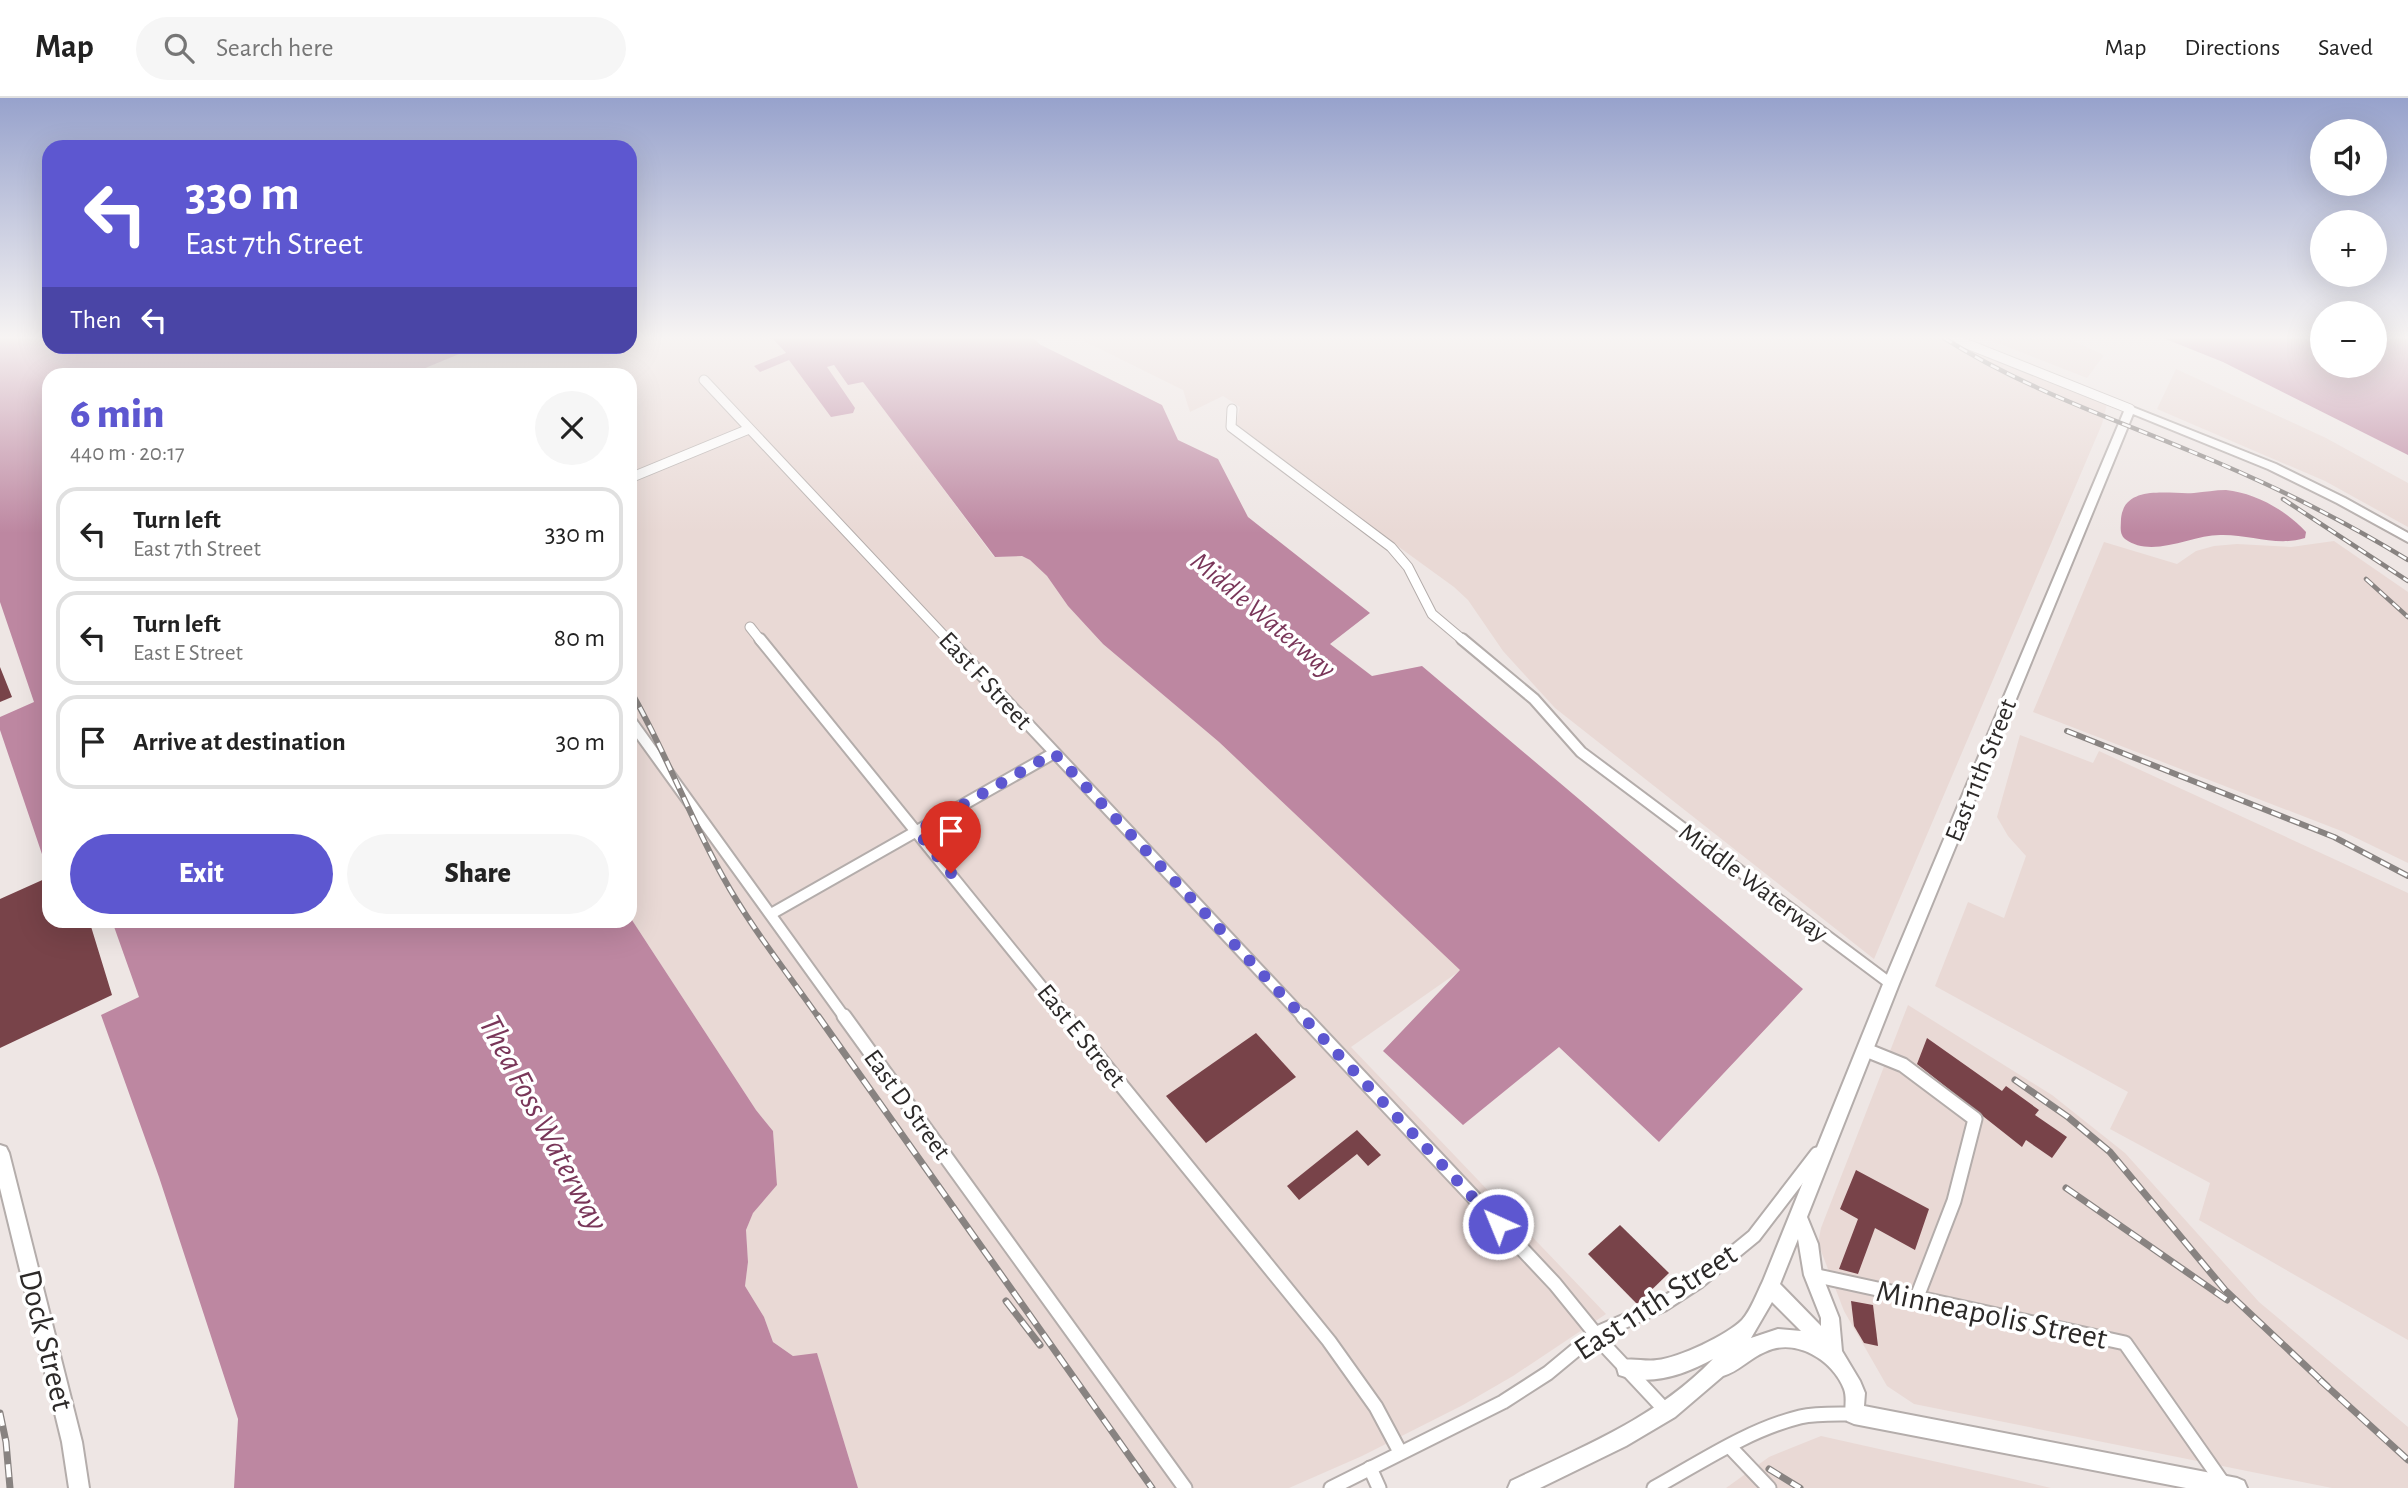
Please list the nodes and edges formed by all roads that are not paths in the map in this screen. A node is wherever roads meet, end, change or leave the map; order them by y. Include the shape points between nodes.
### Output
1 (725, 403) edge
2 (2115, 403) edge
3 (2130, 409) junction
4 (1231, 410) dead end
5 (749, 429) junction
6 (637, 475) edge
7 (2408, 538) edge
8 (750, 627) dead end
9 (637, 730) edge
10 (1054, 753) junction
11 (917, 831) junction
12 (771, 914) junction
13 (1891, 984) junction
14 (1866, 1050) junction
15 (1832, 1132) junction
16 (0, 1153) edge
17 (1798, 1217) junction
18 (1813, 1275) junction
19 (1770, 1287) junction
20 (1917, 1297) junction
21 (1758, 1310) junction
22 (1595, 1334) junction
23 (1833, 1356) junction
24 (1626, 1368) junction
25 (1711, 1375) junction
26 (1667, 1412) junction
27 (1854, 1414) junction
28 (1731, 1448) junction
29 (1400, 1452) junction
30 (1370, 1468) junction
31 (2231, 1487) edge
32 (79, 1488) edge
33 (1185, 1488) edge
34 (1331, 1488) edge
35 (1379, 1488) edge
36 (1518, 1488) edge
37 (1654, 1488) edge
38 (1769, 1488) edge

1 - 5 street, East F Street
2 - 3 street
3 - 7 street via 2297,479
3 - 13 street, East 11th Street
4 - 13 street, Middle Waterway via 1231,427 1391,547 1408,567 1432,614 1534,699 1581,752
5 - 6 street
5 - 10 street, East F Street
8 - 11 street, East E Street
9 - 12 street, East D Street
10 - 11 street
10 - 22 street, East F Street via 1555,1284
11 - 12 street
11 - 29 street, East E Street via 1329,1341 1376,1407
12 - 33 street, East D Street
13 - 14 street, East 11th Street
14 - 15 street, East 11th Street
14 - 20 street via 1903,1065 1975,1119 1954,1201
15 - 17 street, East 11th Street
15 - 22 street, East 11th Street via 1754,1236 1731,1256 1662,1305
16 - 32 street, Dock Street via 72,1442
17 - 18 street via 1809,1244
17 - 19 street, East 11th Street
18 - 20 street, Minneapolis Street
18 - 23 street via 1830,1318
19 - 21 street, East 11th Street
19 - 23 street
20 - 31 street, Minneapolis Street via 2125,1343
21 - 24 street via 1743,1329 1698,1357 1655,1371
21 - 25 street, East 11th Street
22 - 24 street, East F Street
22 - 29 street, East 11th Street via 1503,1402
23 - 25 street via 1784,1337 1754,1347
23 - 27 street via 1855,1393
24 - 26 street, East F Street
25 - 26 street, East 11th Street
26 - 36 street, East 11th Street
27 - 28 street via 1800,1417
27 - 31 street
28 - 37 street
28 - 38 street
29 - 30 street, East 11th Street
30 - 34 street, East 11th Street
30 - 35 street

